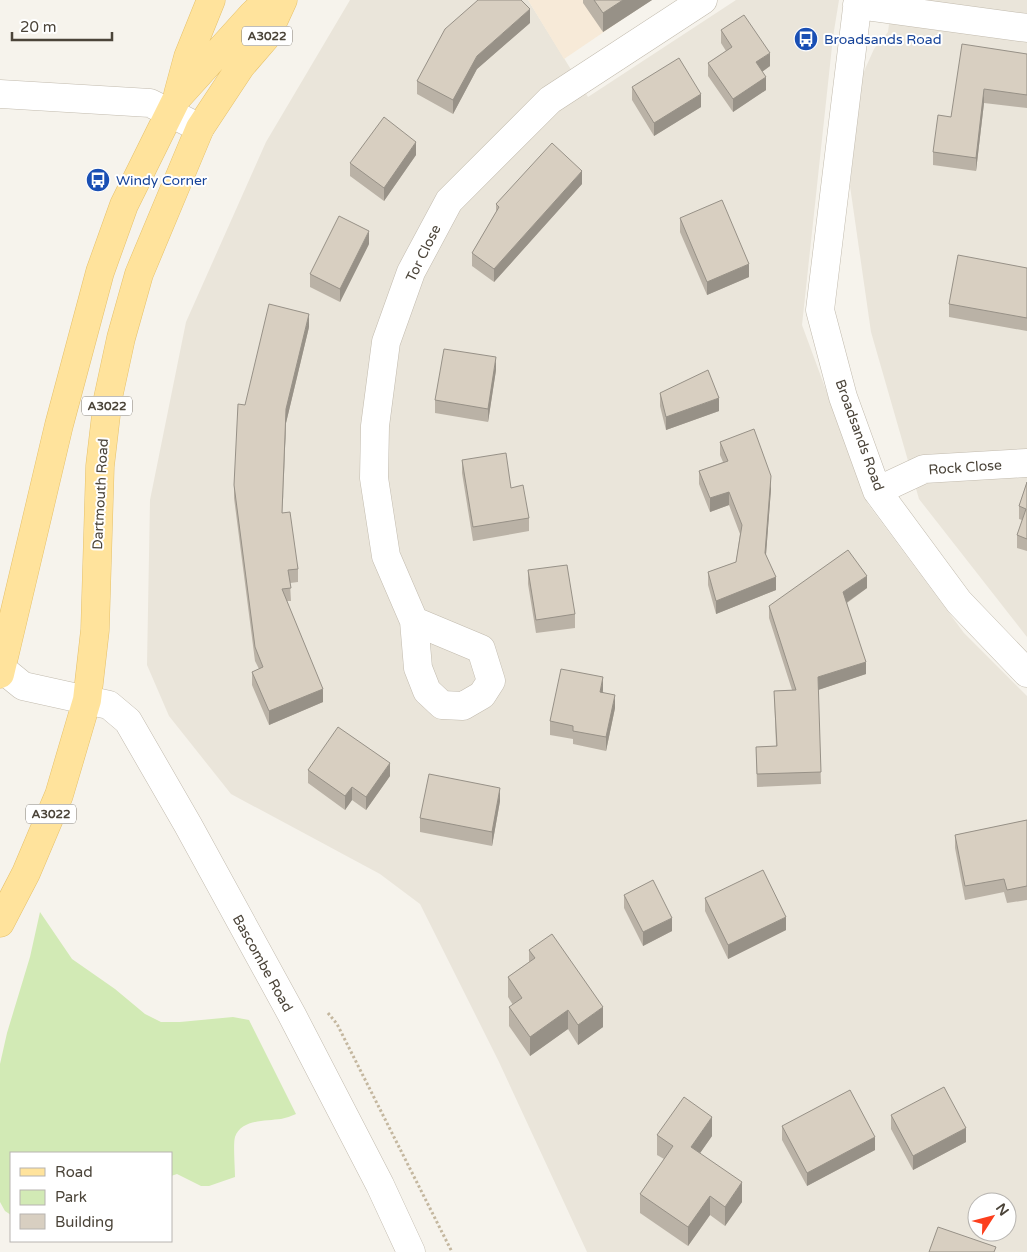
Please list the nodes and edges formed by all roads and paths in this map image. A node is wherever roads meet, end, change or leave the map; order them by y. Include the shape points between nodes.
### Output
1 (211, 0) edge
2 (268, 0) edge
3 (283, 0) edge
4 (702, 0) edge
5 (857, 3) edge
6 (1027, 28) edge
7 (0, 94) edge
8 (173, 105) junction
9 (200, 128) junction
10 (1027, 463) edge
11 (877, 491) junction
12 (414, 620) dead end
13 (1, 671) edge
14 (1027, 673) edge
15 (87, 700) junction
16 (0, 923) edge
17 (411, 1252) edge

1 - 8 main road, A3022
2 - 8 main road
3 - 9 main road, Dartmouth Road / A3022 via 266,37 241,66
4 - 12 street, Tor Close via 550,100 449,200 411,272 386,342 375,426 374,478 386,556
5 - 6 street
5 - 11 street, Broadsands Road via 820,310 844,397
7 - 8 street
8 - 9 street
8 - 13 main road, A3022 via 124,205 100,272 59,425
9 - 15 main road, Dartmouth Road / A3022 via 139,274 108,398 100,466 95,630
10 - 11 street, Rock Close via 924,469
11 - 14 street, Broadsands Road via 959,602
13 - 15 street, Bascombe Road via 22,686
15 - 16 main road, Dartmouth Road / A3022 via 59,795 26,873
15 - 17 street, Bascombe Road via 110,705 128,721 292,1015

